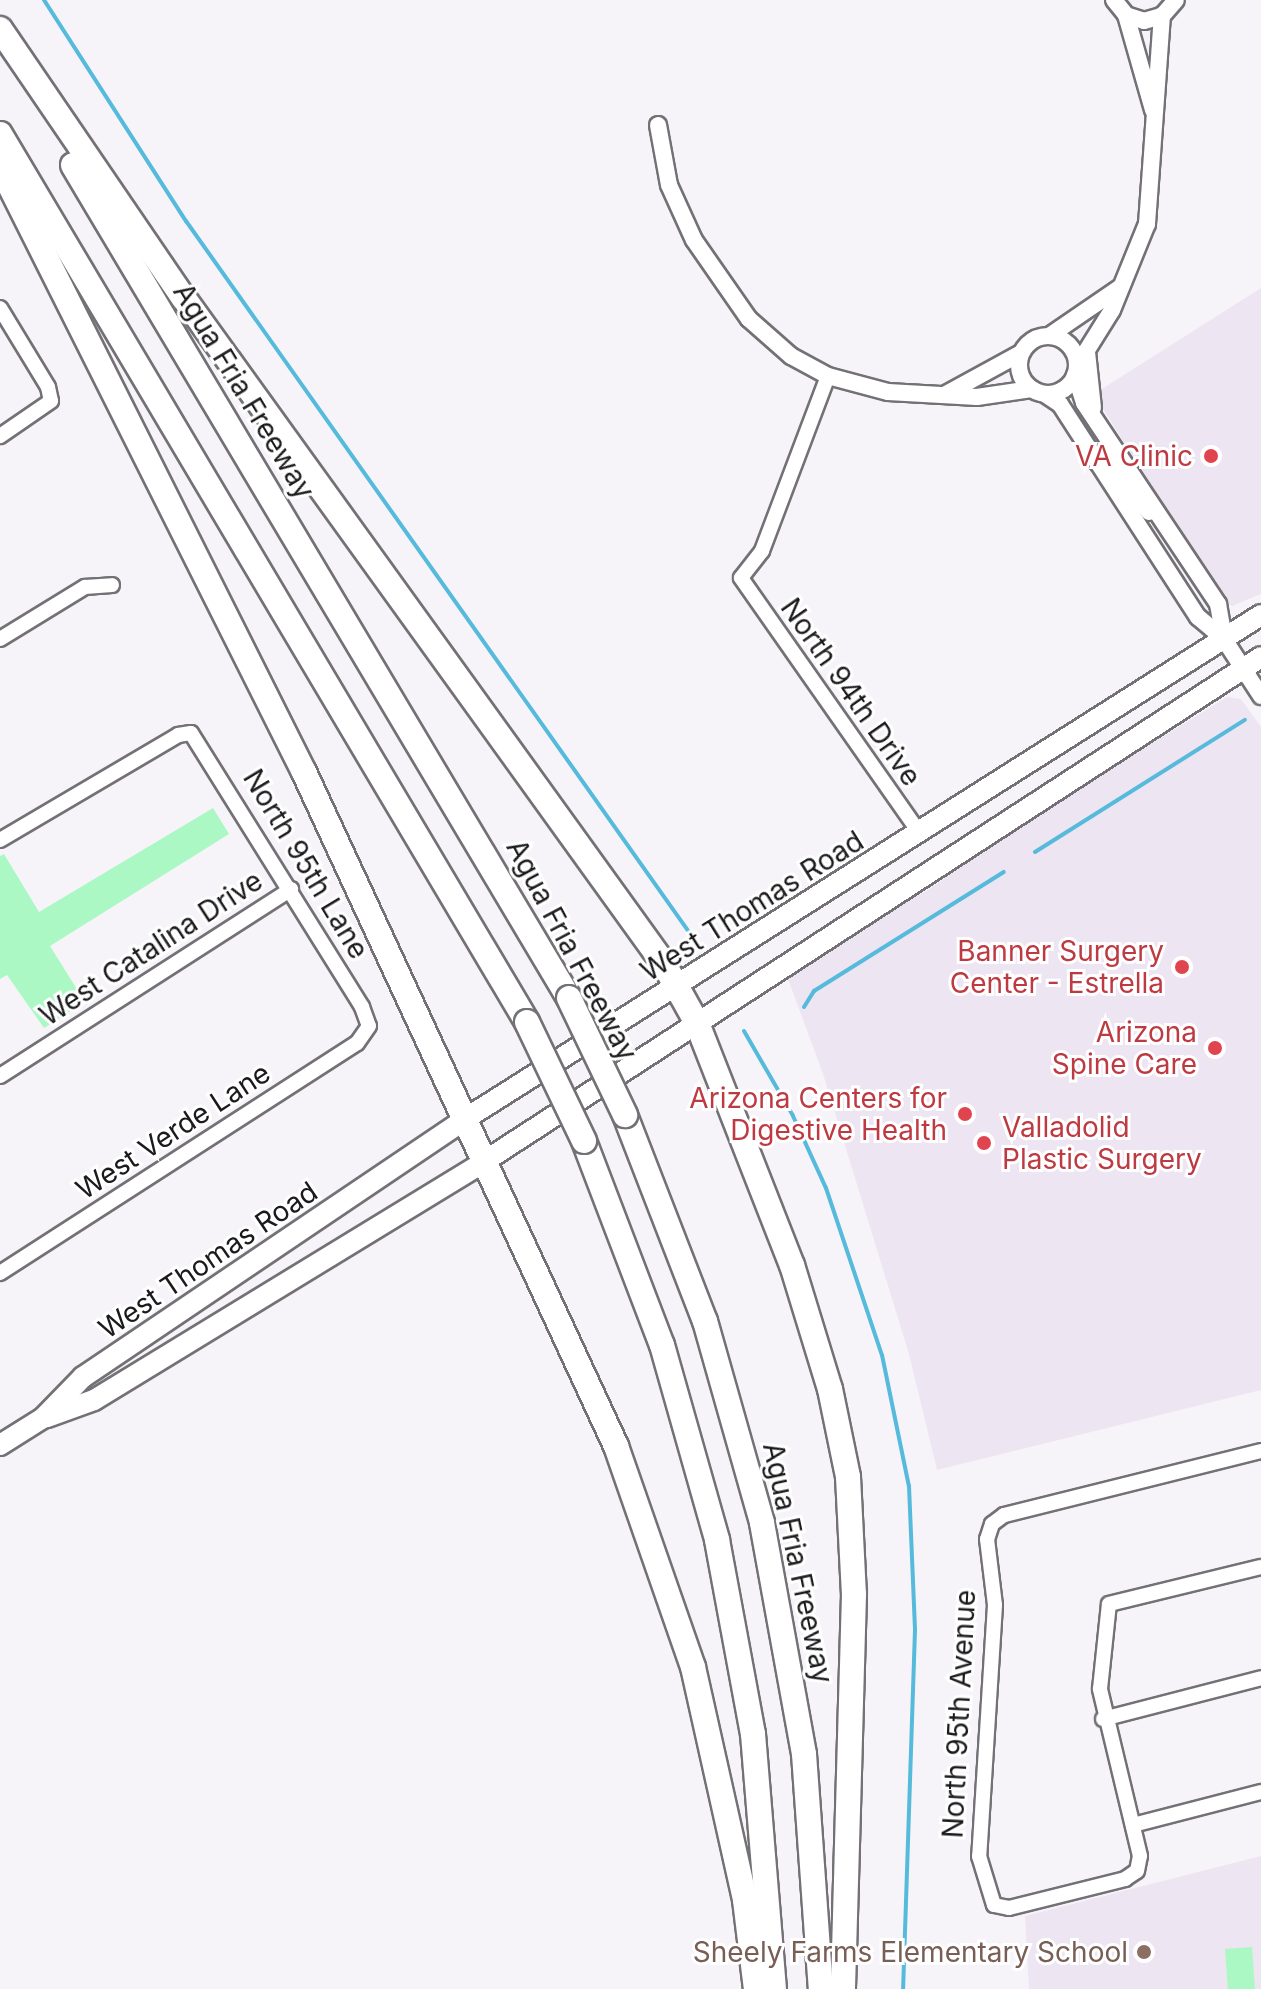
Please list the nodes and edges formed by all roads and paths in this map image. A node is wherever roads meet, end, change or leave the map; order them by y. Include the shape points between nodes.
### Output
1 (1114, 0) edge
2 (1174, 6) edge
3 (1126, 15) junction
4 (0, 29) edge
5 (0, 43) edge
6 (1153, 110) junction
7 (658, 125) dead end
8 (0, 134) edge
9 (0, 166) edge
10 (1119, 288) junction
11 (0, 308) edge
12 (1049, 336) junction
13 (1087, 351) junction
14 (1021, 353) junction
15 (1076, 371) junction
16 (828, 376) junction
17 (1038, 391) junction
18 (946, 394) junction
19 (1095, 413) junction
20 (0, 436) edge
21 (1098, 463) junction
22 (1171, 531) junction
23 (112, 585) dead end
24 (1261, 615) edge
25 (0, 639) edge
26 (1224, 639) junction
27 (1261, 657) edge
28 (1243, 669) junction
29 (1261, 696) edge
30 (985, 791) junction
31 (990, 830) junction
32 (920, 834) junction
33 (0, 840) edge
34 (291, 889) junction
35 (678, 985) junction
36 (697, 1023) junction
37 (369, 1026) joint
38 (0, 1076) edge
39 (465, 1119) junction
40 (485, 1161) junction
41 (0, 1273) edge
42 (43, 1418) junction
43 (0, 1445) edge
44 (1261, 1451) edge
45 (1261, 1567) edge
46 (1261, 1678) edge
47 (1103, 1719) junction
48 (1261, 1792) edge
49 (1133, 1825) junction
50 (756, 1989) edge
51 (774, 1989) edge
52 (821, 1989) edge
53 (843, 1989) edge

1 - 3 street
2 - 3 street via 1144,21
2 - 6 street
3 - 6 street
4 - 35 highway via 158,263
5 - 52 highway, Agua Fria Freeway, bridge via 569,998 625,1115 705,1321 762,1523 804,1754
6 - 10 street via 1152,199 1139,246
7 - 16 street via 675,204 723,284 762,333
8 - 51 highway, bridge via 527,1022 584,1141 662,1345 723,1565 760,1788
9 - 39 highway via 279,721
10 - 12 street
10 - 13 street
11 - 20 street via 51,401
12 - 14 street via 1032,340
12 - 15 street via 1072,349
13 - 15 street
13 - 19 street
14 - 17 street via 1020,372
14 - 18 street
15 - 17 street via 1063,390
15 - 19 street via 1078,393
16 - 18 street via 880,391
16 - 32 street, North 94th Drive via 762,551 741,578
17 - 18 street via 977,397
17 - 21 street via 1060,404
19 - 22 street
21 - 22 street via 1109,462 1144,507
21 - 26 street via 1198,617
22 - 26 street via 1218,604
23 - 25 street via 85,587
24 - 26 main road, West Thomas Road
26 - 28 street
26 - 30 main road, West Thomas Road
27 - 28 main road, West Thomas Road
28 - 29 street
28 - 31 main road, West Thomas Road
30 - 31 main road
30 - 32 main road, West Thomas Road
31 - 36 main road, West Thomas Road
32 - 35 main road, West Thomas Road
33 - 34 street, North 95th Lane via 178,735 191,733
34 - 37 street, North 95th Lane
34 - 38 street, West Catalina Drive
35 - 36 highway
35 - 39 main road, West Thomas Road
36 - 40 main road, West Thomas Road
36 - 53 highway via 800,1290 830,1389 848,1477 854,1581
37 - 41 street, West Verde Lane via 357,1043
39 - 40 highway
39 - 42 main road, West Thomas Road via 83,1377
40 - 42 main road, West Thomas Road via 94,1400
40 - 50 highway via 597,1403 656,1551 724,1790
42 - 43 main road, West Thomas Road
44 - 49 street, North 95th Avenue via 1004,1515 992,1524 987,1539 995,1605 979,1856 994,1905 1009,1908 1125,1879 1137,1871
45 - 47 street via 1109,1604 1100,1689
46 - 47 street
47 - 49 street
48 - 49 street

